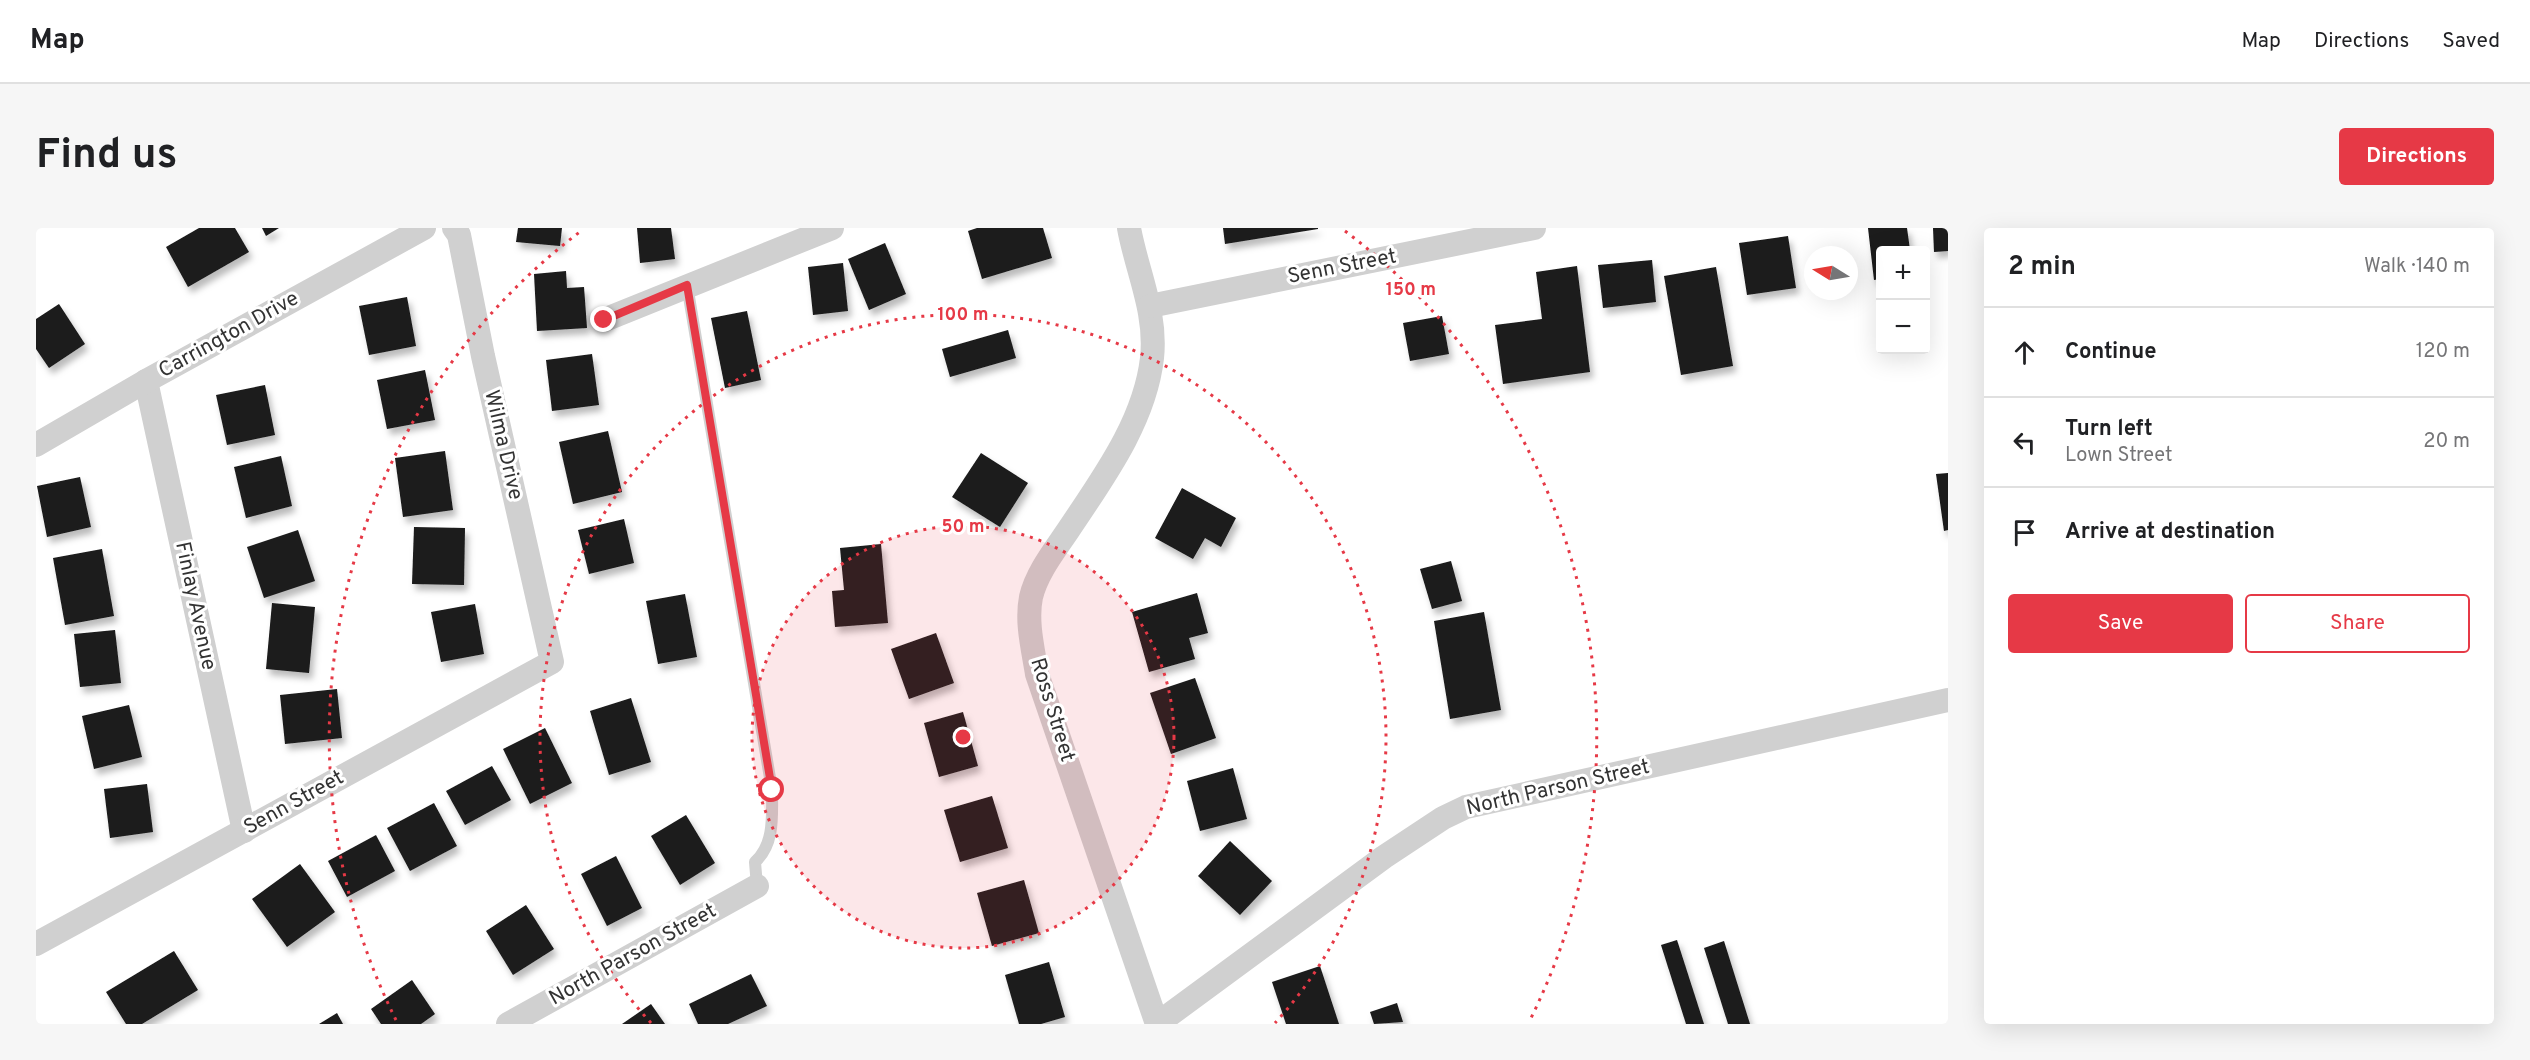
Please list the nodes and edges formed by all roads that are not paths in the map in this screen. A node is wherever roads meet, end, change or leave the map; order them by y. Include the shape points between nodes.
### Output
1 (424, 228) edge
2 (454, 228) edge
3 (832, 228) edge
4 (1129, 228) edge
5 (1534, 228) edge
6 (687, 285) junction
7 (1150, 306) junction
8 (604, 320) dead end
9 (146, 381) junction
10 (36, 445) edge
11 (552, 662) joint
12 (1948, 700) edge
13 (244, 831) junction
14 (757, 886) joint
15 (36, 944) edge
16 (508, 1024) edge
17 (1157, 1024) edge

1 - 9 street, Carrington Drive
2 - 11 street, Wilma Drive via 459,235
3 - 6 street
4 - 7 street, Ross Street
5 - 7 street, Senn Street
6 - 8 street
6 - 14 lane via 772,790 772,825 765,853 755,862
7 - 17 street, Ross Street via 1152,358 1139,408 1108,470 1040,572 1031,597 1029,622 1037,674
9 - 10 street, Carrington Drive
9 - 13 street, Finlay Avenue
11 - 13 street, Senn Street
12 - 17 street, North Parson Street via 1466,807 1384,857
13 - 15 street, Senn Street
14 - 16 street, North Parson Street

